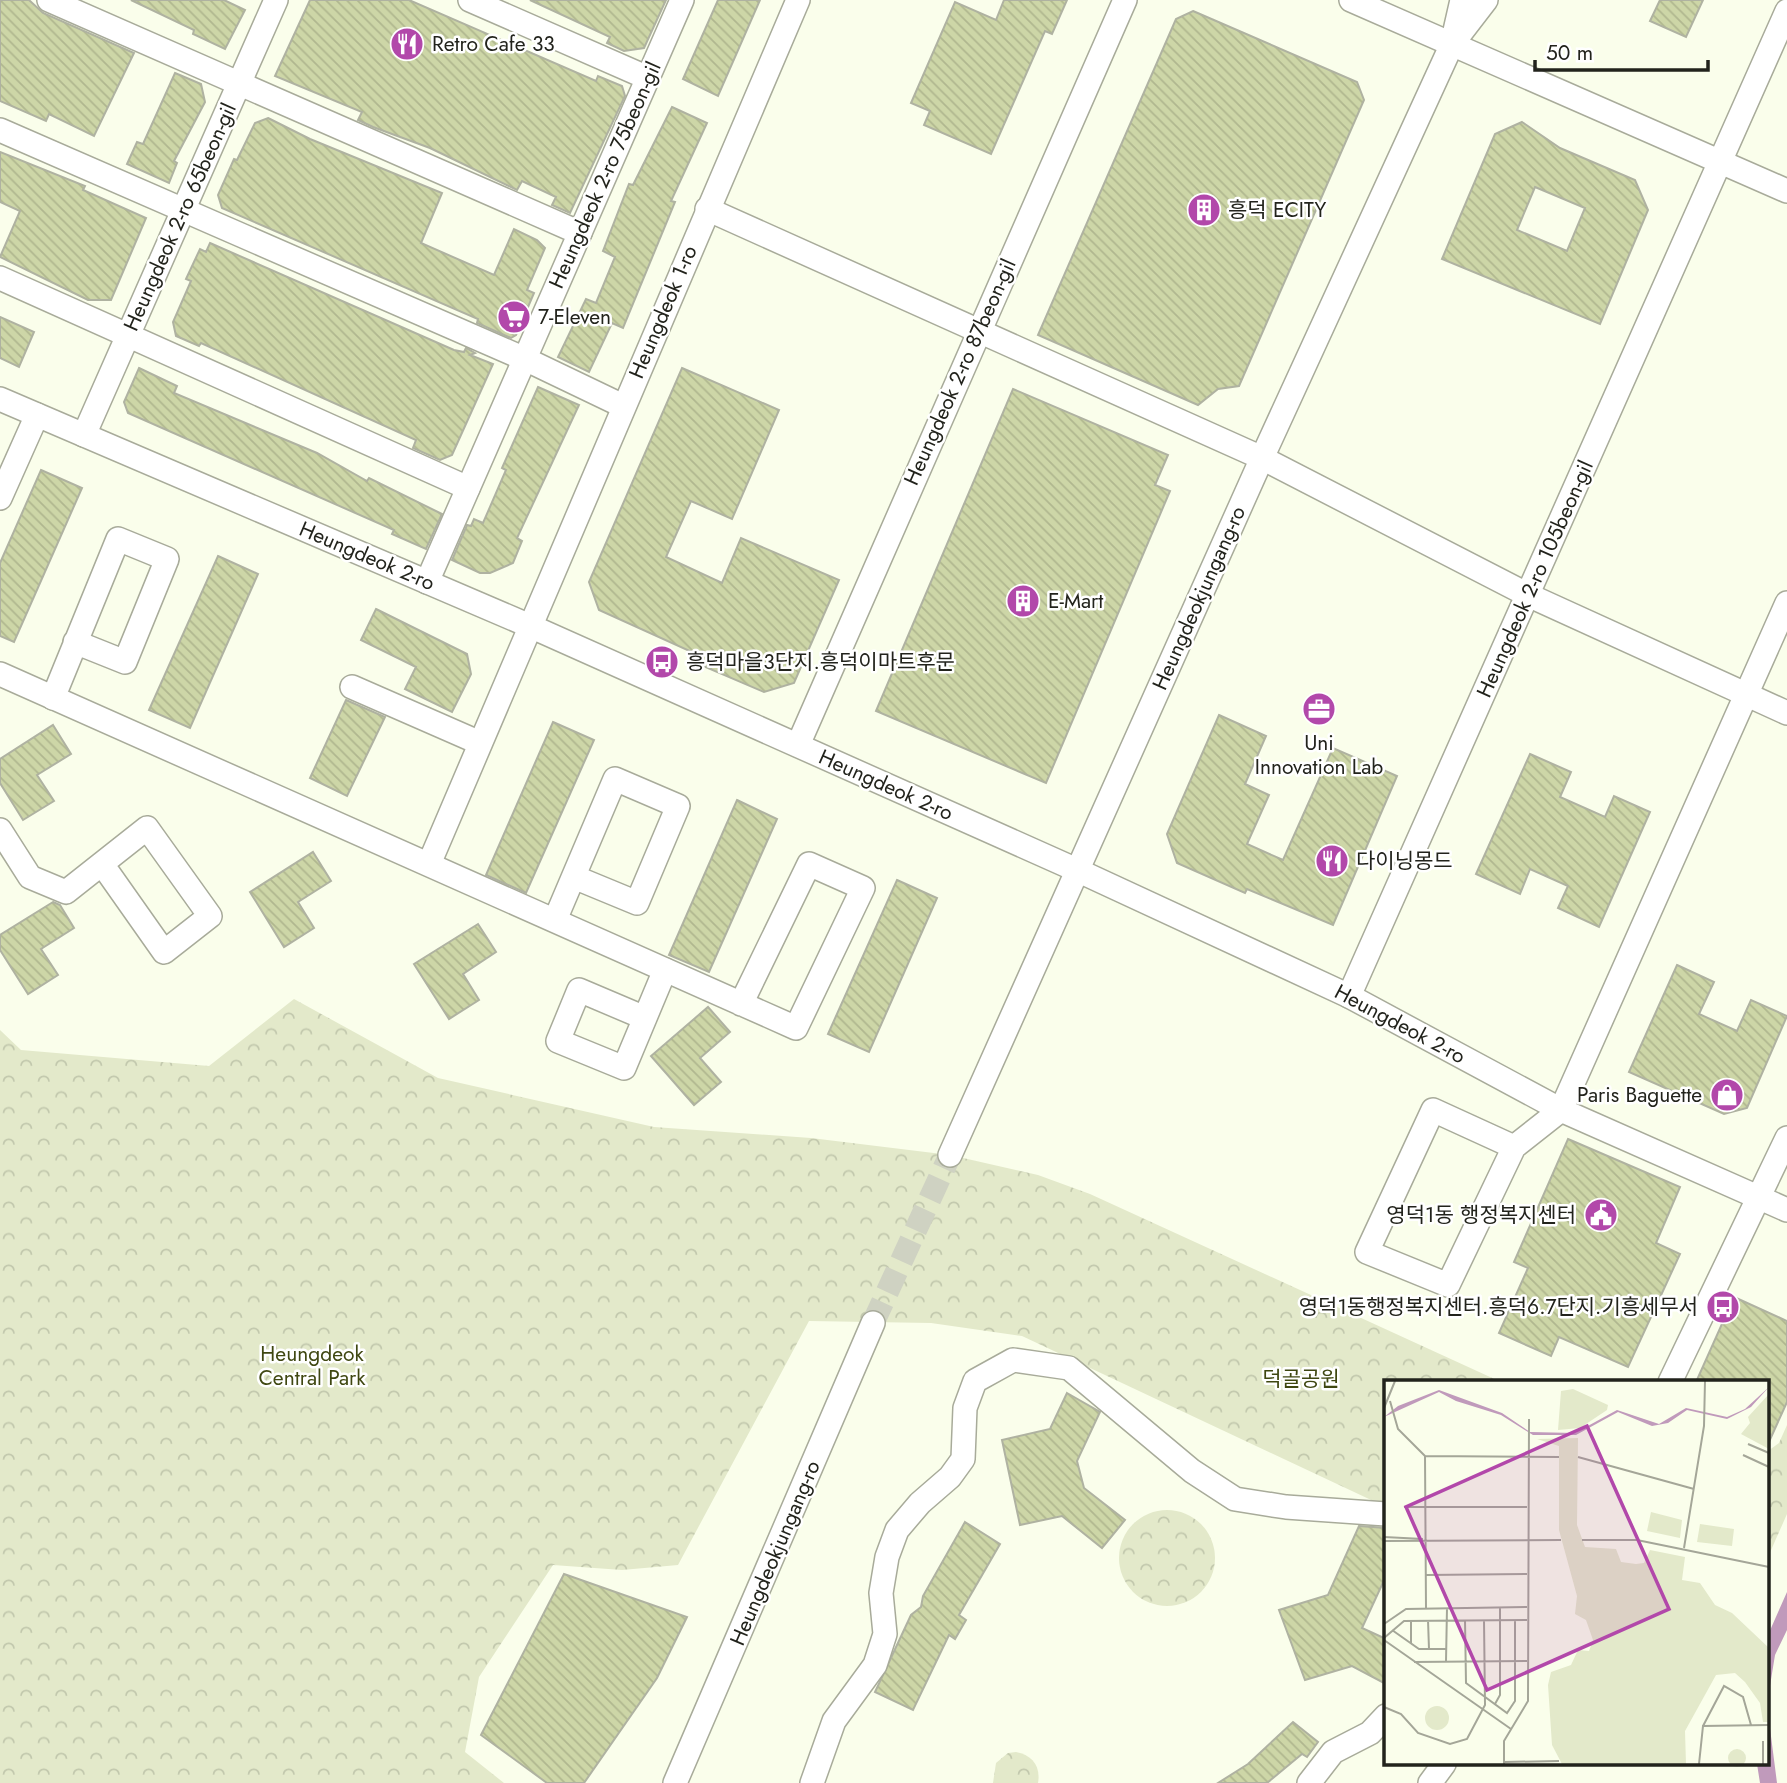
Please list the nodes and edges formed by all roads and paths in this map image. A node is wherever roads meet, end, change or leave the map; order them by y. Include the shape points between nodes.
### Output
1 (49, 0) edge
2 (275, 0) edge
3 (470, 0) edge
4 (682, 0) edge
5 (798, 0) edge
6 (1125, 0) edge
7 (1351, 0) edge
8 (1462, 0) edge
9 (1486, 0) edge
10 (1787, 11) edge
11 (1452, 44) junction
12 (648, 78) junction
13 (240, 82) junction
14 (0, 130) edge
15 (1721, 162) junction
16 (1787, 191) edge
17 (706, 209) junction
18 (183, 211) junction
19 (580, 233) junction
20 (0, 278) edge
21 (978, 330) junction
22 (128, 335) junction
23 (524, 359) junction
24 (0, 399) edge
25 (623, 406) junction
26 (37, 415) junction
27 (84, 435) junction
28 (1262, 458) junction
29 (468, 488) junction
30 (0, 498) edge
31 (427, 582) junction
32 (1528, 595) junction
33 (1787, 603) edge
34 (530, 626) junction
35 (75, 642) junction
36 (0, 674) edge
37 (352, 687) dead end
38 (1747, 696) junction
39 (53, 698) junction
40 (1787, 713) edge
41 (480, 743) junction
42 (798, 745) junction
43 (0, 830) edge
44 (102, 864) junction
45 (429, 864) junction
46 (1079, 871) junction
47 (573, 877) junction
48 (555, 920) junction
49 (665, 970) junction
50 (1349, 996) junction
51 (741, 1004) junction
52 (645, 1018) dead end
53 (1562, 1110) junction
54 (1787, 1138) edge
55 (1514, 1147) junction
56 (950, 1155) tunnel mouth
57 (1759, 1198) junction
58 (1787, 1210) edge
59 (873, 1323) tunnel mouth
60 (1671, 1380) edge
61 (1384, 1514) edge
62 (1384, 1718) edge
63 (1443, 1766) edge
64 (675, 1783) edge
65 (812, 1783) edge
66 (1309, 1783) edge
67 (1430, 1783) edge

1 - 13 street
2 - 13 street, Heungdeok 2-ro 65beon-gil
3 - 12 street
4 - 12 street, Heungdeok 2-ro 75beon-gil
5 - 17 street, Heungdeok 1-ro
6 - 21 street, Heungdeok 2-ro 87beon-gil
7 - 11 street
8 - 11 street, Heungdeokjungang-ro
9 - 11 street, Heungdeokjungang-ro
10 - 15 street, Heungdeok 2-ro 105beon-gil
11 - 15 street
11 - 28 street, Heungdeokjungang-ro
12 - 19 street, Heungdeok 2-ro 75beon-gil
13 - 18 street, Heungdeok 2-ro 65beon-gil
13 - 19 street
14 - 18 street
15 - 16 street
15 - 32 street, Heungdeok 2-ro 105beon-gil
17 - 21 street
17 - 25 street, Heungdeok 1-ro
18 - 22 street, Heungdeok 2-ro 65beon-gil
18 - 23 street
19 - 23 street, Heungdeok 2-ro 75beon-gil
20 - 22 street
21 - 28 street
21 - 42 street, Heungdeok 2-ro 87beon-gil
22 - 27 street, Heungdeok 2-ro 65beon-gil
22 - 29 street
23 - 25 street
23 - 29 street, Heungdeok 2-ro 75beon-gil
24 - 26 street, Heungdeok 2-ro
25 - 34 street, Heungdeok 1-ro
26 - 27 street, Heungdeok 2-ro
26 - 30 street
27 - 31 street, Heungdeok 2-ro
28 - 32 street
28 - 46 street, Heungdeokjungang-ro
29 - 31 street, Heungdeok 2-ro 75beon-gil
31 - 34 street, Heungdeok 2-ro
32 - 38 street
32 - 50 street, Heungdeok 2-ro 105beon-gil
33 - 38 street
34 - 41 street, Heungdeok 1-ro
34 - 42 street, Heungdeok 2-ro
35 - 35 street via 118,539 167,559 125,663
35 - 39 street
36 - 39 street
37 - 41 street
38 - 40 street
38 - 53 street
39 - 45 street
41 - 45 street, Heungdeok 1-ro
42 - 46 street, Heungdeok 2-ro
43 - 44 street via 30,877 66,892
44 - 44 street via 147,828 210,916 164,952
45 - 48 street
46 - 50 street, Heungdeok 2-ro
46 - 56 street, Heungdeokjungang-ro
47 - 47 street via 615,779 678,806 637,904
47 - 48 street
48 - 49 street
49 - 51 street
49 - 52 street
50 - 53 street, Heungdeok 2-ro
51 - 51 street via 809,864 863,888 796,1028
53 - 55 street
53 - 57 street, Heungdeok 2-ro
54 - 57 street
55 - 55 street via 1448,1285 1367,1252 1433,1110
57 - 58 street, Heungdeok 2-ro
57 - 60 street
59 - 64 street, Heungdeokjungang-ro
61 - 65 street via 1235,1499 1192,1471 1069,1368 1013,1360 975,1381 965,1408 964,1460 897,1530 881,1593 885,1634 874,1665 834,1721
62 - 66 street via 1370,1733 1333,1752
63 - 67 street

